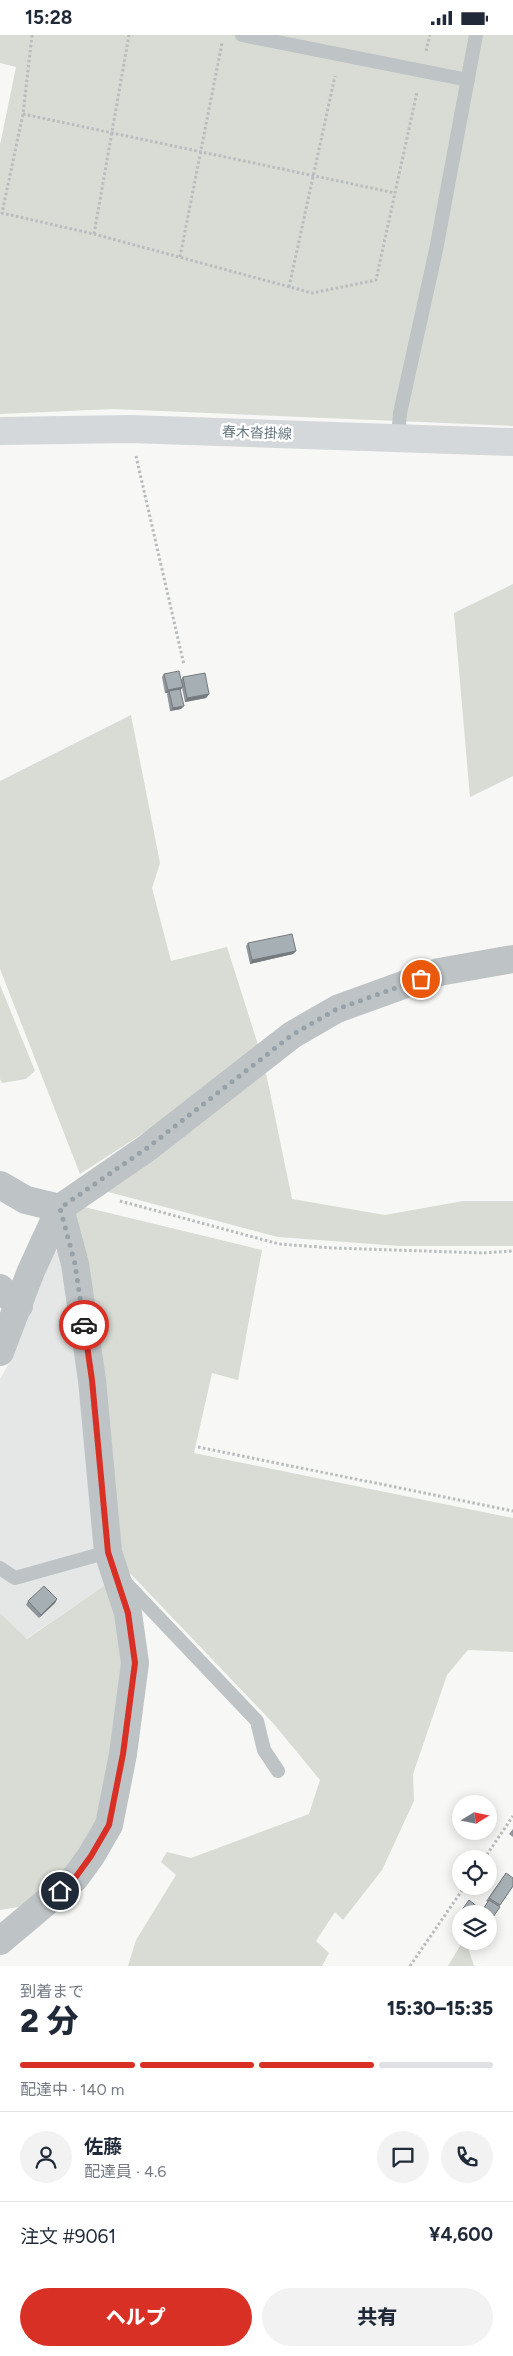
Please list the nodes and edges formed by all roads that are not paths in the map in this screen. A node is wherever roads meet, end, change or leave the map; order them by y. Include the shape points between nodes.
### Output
1 (242, 35) edge
2 (476, 35) edge
3 (468, 80) junction
4 (0, 431) edge
5 (398, 437) junction
6 (513, 442) edge
7 (513, 959) edge
8 (0, 1185) edge
9 (71, 1200) junction
10 (10, 1297) edge
11 (0, 1352) edge
12 (111, 1561) junction
13 (0, 1568) edge
14 (278, 1771) dead end
15 (0, 1941) edge

1 - 3 lane
2 - 3 lane
3 - 5 lane via 400,413
4 - 5 main road, 春木沓掛線 via 130,429
5 - 6 main road, 春木沓掛線
7 - 9 street via 440,972 337,1009 292,1035 147,1148
8 - 9 street via 26,1200
9 - 10 street via 31,1271
9 - 12 street via 75,1264 92,1380
10 - 11 street
12 - 13 lane via 15,1578
12 - 14 lane via 257,1721 264,1750
12 - 15 street via 128,1613 135,1663 123,1754 109,1825 75,1878

